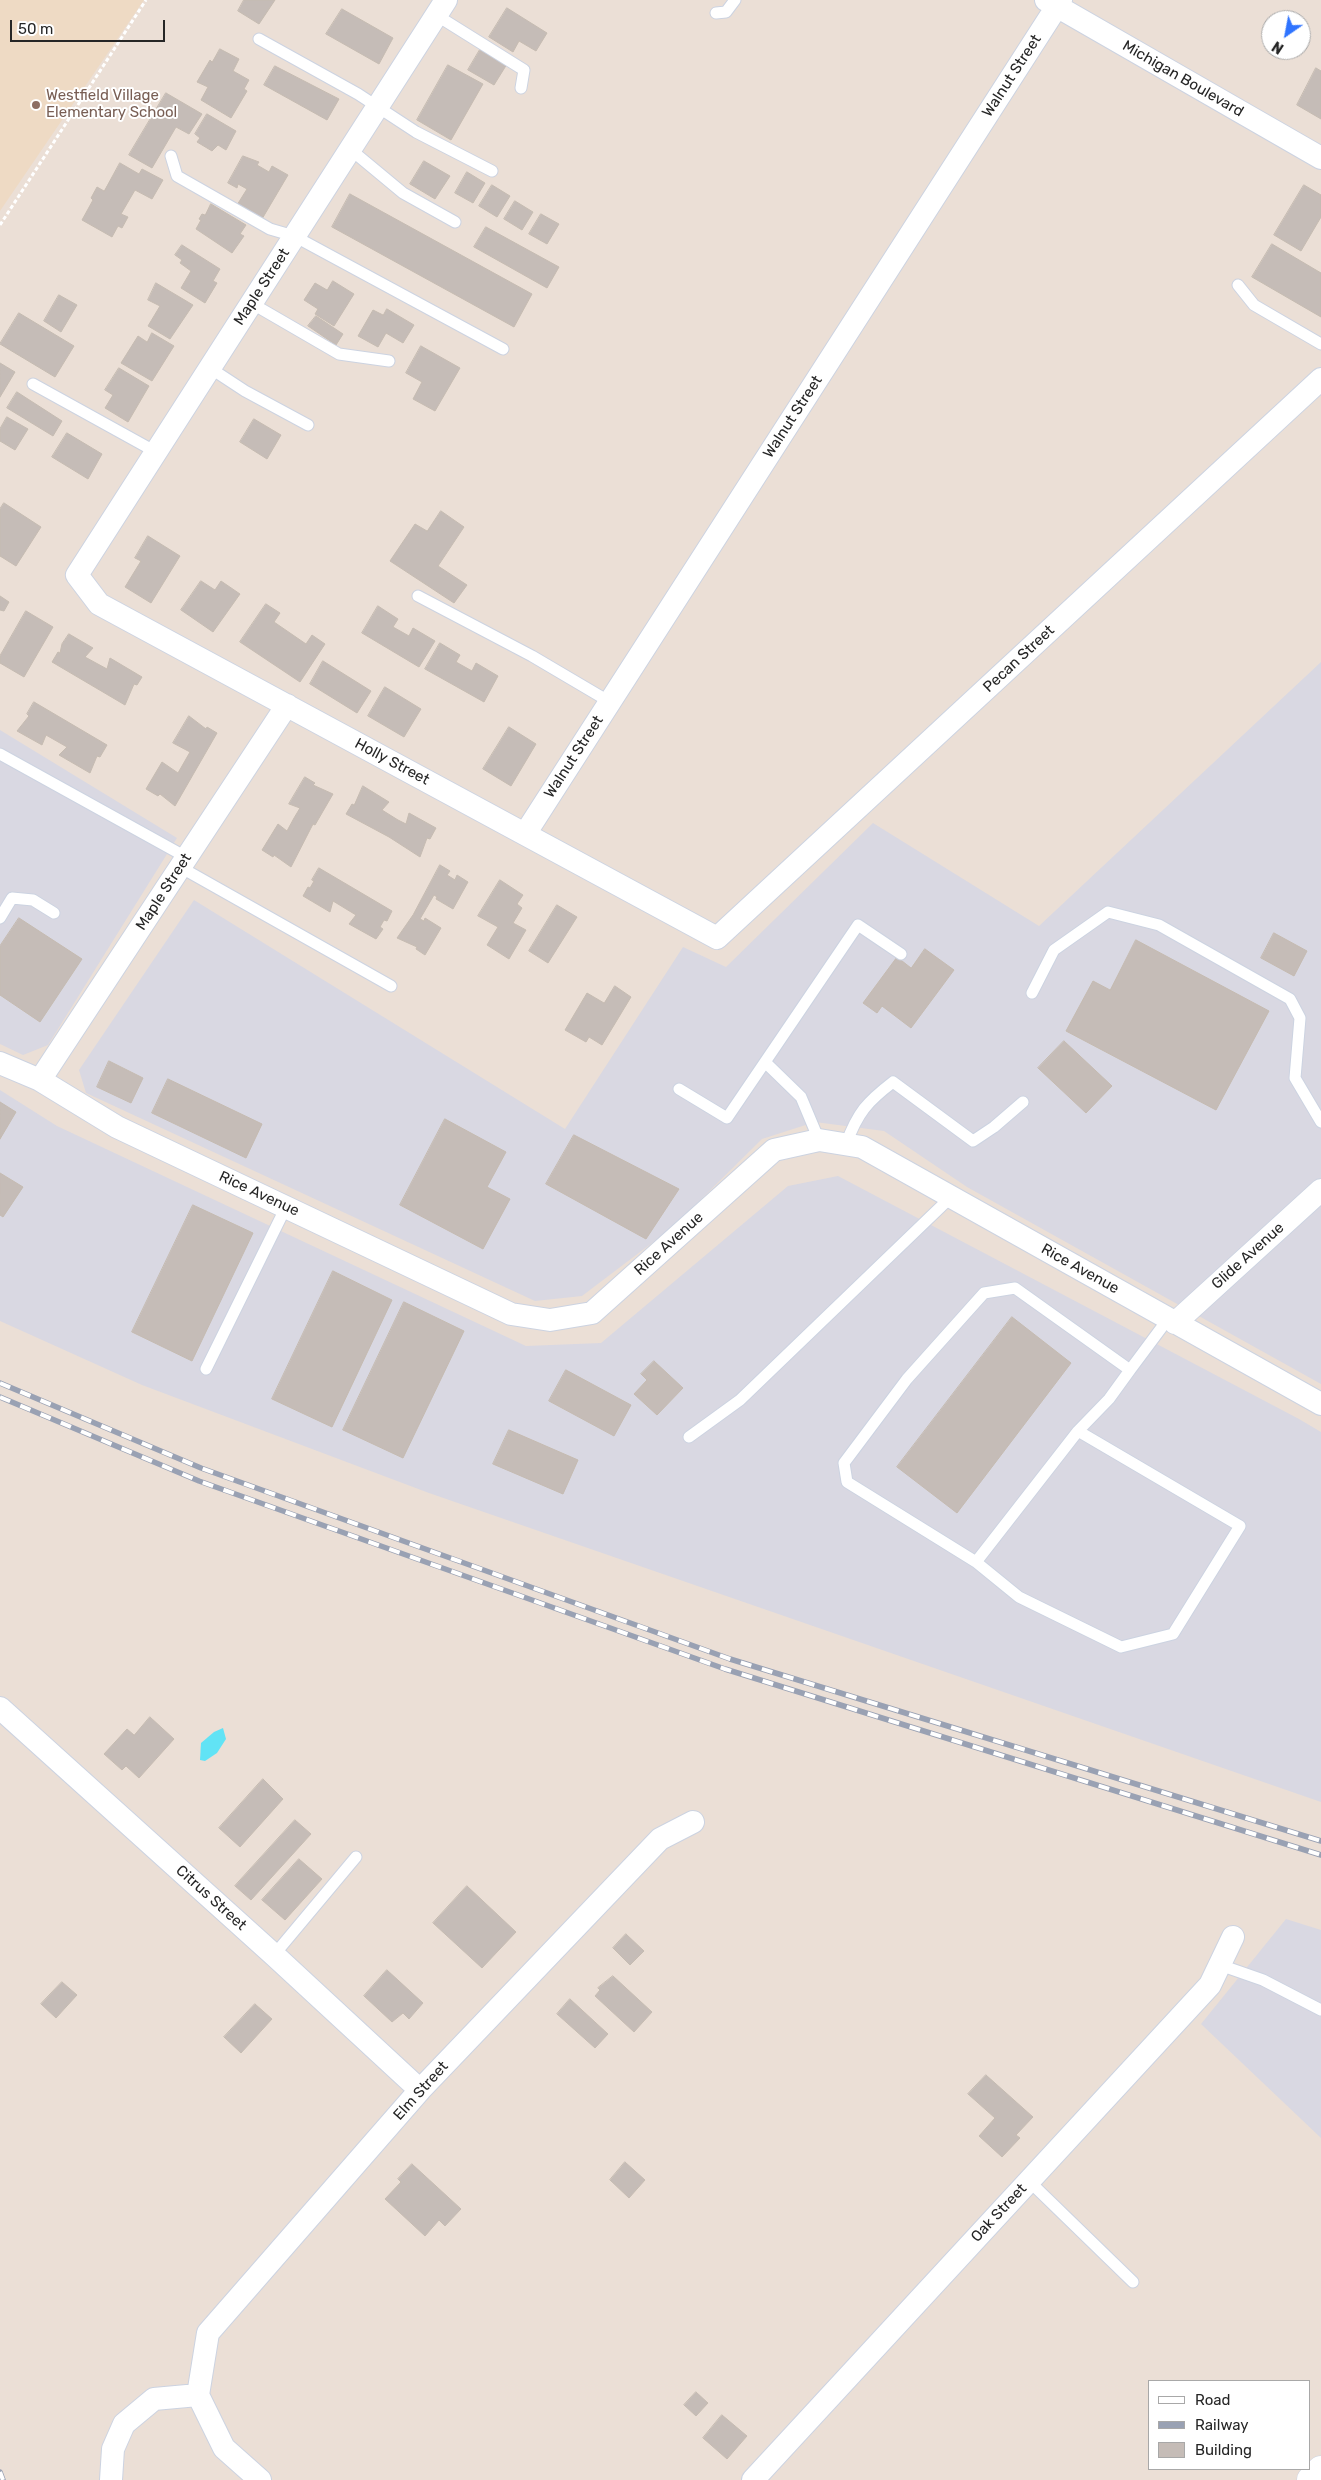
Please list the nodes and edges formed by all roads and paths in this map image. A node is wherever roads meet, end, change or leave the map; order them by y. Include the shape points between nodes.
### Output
1 (146, 0) edge
2 (735, 0) edge
3 (1055, 2) edge
4 (441, 8) edge
5 (716, 13) dead end
6 (259, 39) dead end
7 (521, 88) dead end
8 (377, 108) junction
9 (350, 149) junction
10 (171, 156) dead end
11 (1321, 158) edge
12 (492, 171) dead end
13 (455, 222) dead end
14 (0, 224) edge
15 (294, 236) junction
16 (1238, 285) dead end
17 (251, 303) junction
18 (1321, 344) edge
19 (503, 349) dead end
20 (389, 361) dead end
21 (210, 368) junction
22 (1321, 379) edge
23 (33, 384) dead end
24 (308, 425) dead end
25 (156, 452) junction
26 (77, 574) joint
27 (418, 596) dead end
28 (610, 702) junction
29 (287, 705) junction
30 (0, 754) edge
31 (525, 834) junction
32 (183, 862) junction
33 (54, 913) dead end
34 (0, 918) edge
35 (717, 938) joint
36 (901, 954) dead end
37 (391, 986) dead end
38 (1032, 993) dead end
39 (765, 1062) junction
40 (0, 1063) edge
41 (40, 1080) junction
42 (679, 1089) dead end
43 (1023, 1102) dead end
44 (1321, 1122) edge
45 (819, 1140) junction
46 (846, 1144) junction
47 (1321, 1190) edge
48 (951, 1196) junction
49 (286, 1207) junction
50 (1171, 1321) junction
51 (206, 1369) dead end
52 (1130, 1370) junction
53 (1321, 1404) edge
54 (1078, 1432) junction
55 (689, 1437) dead end
56 (976, 1562) junction
57 (0, 1708) edge
58 (693, 1822) dead end
59 (356, 1857) dead end
60 (1233, 1937) dead end
61 (274, 1955) junction
62 (1220, 1965) junction
63 (1321, 2010) edge
64 (420, 2090) junction
65 (1029, 2181) junction
66 (1133, 2282) dead end
67 (198, 2395) junction
68 (1321, 2470) edge
69 (111, 2480) edge
70 (260, 2480) edge
71 (753, 2480) edge
72 (1311, 2480) edge

1 - 14 path
2 - 5 lane via 726,12
3 - 11 street, Michigan Boulevard
3 - 28 street, Walnut Street
4 - 7 lane via 524,70
4 - 8 street, Maple Street
6 - 8 lane
8 - 9 street, Maple Street
8 - 12 lane
9 - 13 lane via 403,193
9 - 15 street, Maple Street
10 - 15 lane via 177,176 270,229
15 - 17 street, Maple Street
15 - 19 lane
16 - 18 lane via 1254,305
17 - 20 lane via 340,354
17 - 21 street, Maple Street
21 - 24 lane
21 - 25 street, Maple Street
22 - 35 street, Pecan Street
23 - 25 lane
25 - 26 street, Maple Street
26 - 29 street, Holly Street via 99,604
27 - 28 lane via 532,656
28 - 31 street, Walnut Street
29 - 31 street, Holly Street
29 - 32 street, Maple Street
30 - 32 lane
31 - 35 street, Holly Street
32 - 37 lane via 298,936
32 - 41 street, Maple Street
33 - 34 lane via 33,900 12,898
36 - 39 lane via 858,925
38 - 44 lane via 1054,950 1108,912 1159,925 1290,999 1300,1018 1295,1078
39 - 42 lane via 727,1118
39 - 45 lane via 801,1097
40 - 41 street, Rice Avenue
41 - 49 street, Rice Avenue via 117,1127
43 - 46 lane via 973,1142 893,1082 868,1101 853,1124
45 - 46 street, Rice Avenue
45 - 49 street, Rice Avenue via 774,1150 592,1313 550,1320 511,1314
46 - 48 street, Rice Avenue via 862,1147
47 - 50 street, Glide Avenue
48 - 50 street, Rice Avenue
48 - 55 lane via 740,1400
49 - 51 lane
50 - 52 lane
50 - 53 street, Rice Avenue
52 - 54 lane via 1109,1399
52 - 56 lane via 1015,1288 984,1293 907,1378 844,1463 846,1482
54 - 56 lane
54 - 56 lane via 1240,1526 1173,1634 1121,1647 1019,1597
57 - 61 street, Citrus Street
58 - 64 street, Elm Street via 660,1839
59 - 61 lane
60 - 62 street, Oak Street
61 - 64 street, Citrus Street
62 - 63 lane via 1264,1980
62 - 65 street, Oak Street via 1210,1985
64 - 67 street, Elm Street via 208,2333
65 - 66 lane
65 - 71 street, Oak Street
67 - 69 street via 154,2399 124,2424 113,2449
67 - 70 street via 224,2448
68 - 72 main road

